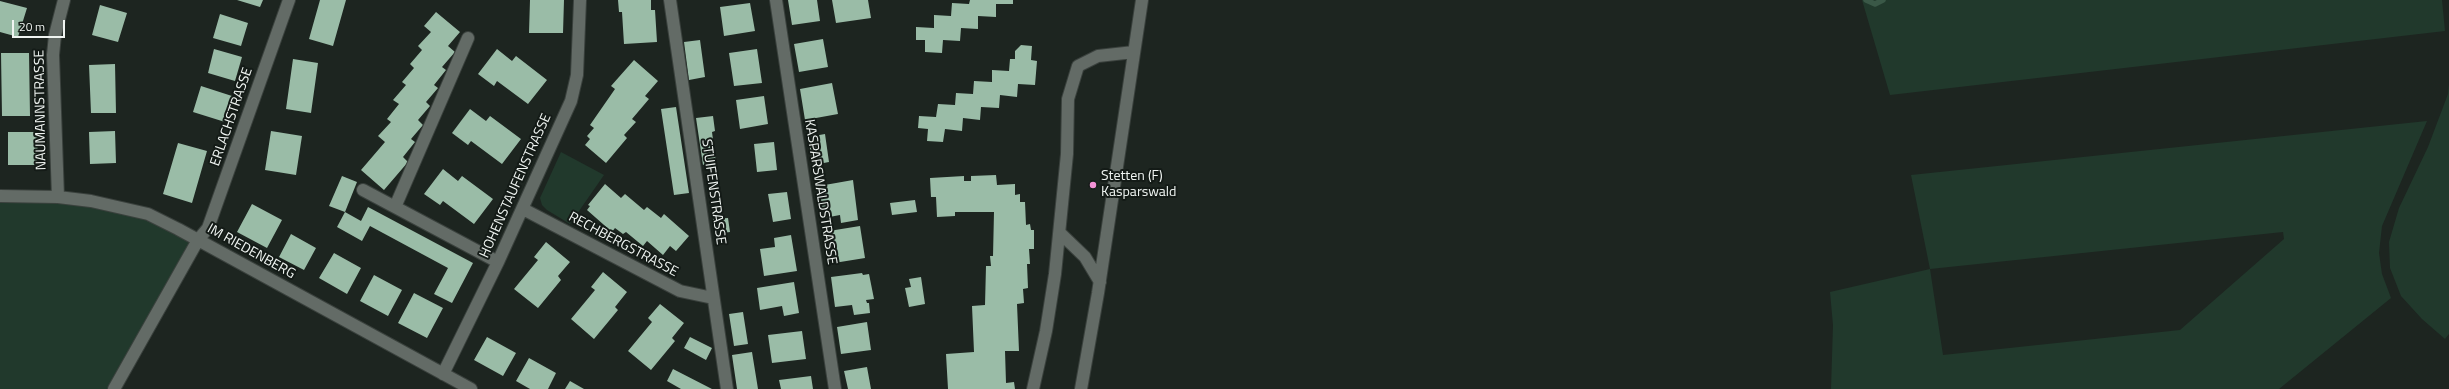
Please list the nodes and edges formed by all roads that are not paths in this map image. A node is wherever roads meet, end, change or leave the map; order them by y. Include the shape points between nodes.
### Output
1 (64, 0) edge
2 (289, 0) edge
3 (580, 0) edge
4 (670, 0) edge
5 (776, 0) edge
6 (1142, 0) edge
7 (468, 38) dead end
8 (1134, 52) junction
9 (363, 190) dead end
10 (0, 196) edge
11 (58, 197) junction
12 (395, 207) junction
13 (523, 209) junction
14 (1060, 233) junction
15 (198, 240) junction
16 (498, 262) junction
17 (1100, 282) junction
18 (714, 298) junction
19 (443, 374) junction
20 (114, 389) edge
21 (471, 389) edge
22 (727, 389) edge
23 (835, 389) edge
24 (1033, 389) edge
25 (1081, 389) edge

1 - 11 street, NAUMANNSTRASSE via 53,55
2 - 15 street, ERLACHSTRASSE via 212,218
3 - 13 street, HOHENSTAUFENSTRASSE via 576,85
4 - 18 street, STUIFENSTRASSE
5 - 23 street, KASPARSWALDSTRASSE
6 - 8 street
7 - 12 street
8 - 14 street via 1098,56 1078,66 1068,99 1067,154
8 - 17 street
9 - 12 street
10 - 11 street, IM RIEDENBERG
11 - 15 street, IM RIEDENBERG via 119,206 148,214
12 - 16 street
13 - 16 street, HOHENSTAUFENSTRASSE
13 - 18 street, RECHBERGSTRASSE via 680,291
14 - 17 street via 1085,257
14 - 24 street via 1046,331
15 - 19 street, IM RIEDENBERG
15 - 20 street, ERLACHSTRASSE
16 - 19 street, HOHENSTAUFENSTRASSE
17 - 25 street
18 - 22 street, STUIFENSTRASSE
19 - 21 street, IM RIEDENBERG

